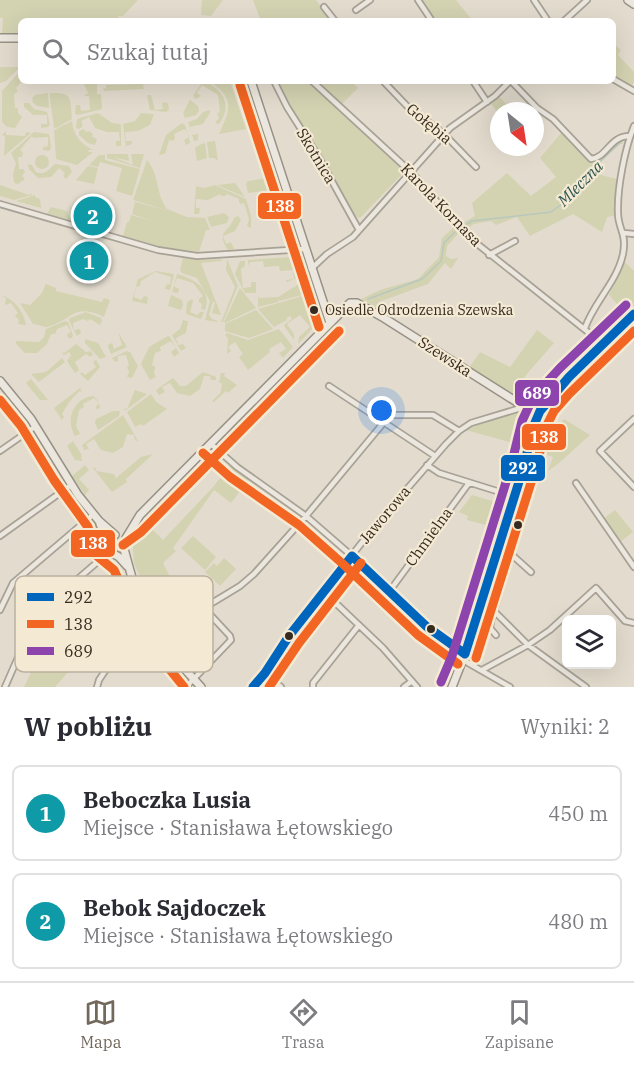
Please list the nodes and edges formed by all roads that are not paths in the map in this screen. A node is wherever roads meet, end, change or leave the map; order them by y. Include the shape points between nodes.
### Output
1 (370, 0) edge
2 (418, 0) edge
3 (534, 0) edge
4 (587, 0) edge
5 (628, 0) edge
6 (634, 4) edge
7 (324, 7) dead end
8 (356, 9) dead end
9 (333, 18) edge
10 (430, 18) edge
11 (546, 18) edge
12 (567, 18) edge
13 (0, 38) edge
14 (18, 38) edge
15 (616, 81) edge
16 (252, 84) edge
17 (276, 84) edge
18 (315, 84) edge
19 (385, 84) edge
20 (475, 84) edge
21 (507, 84) edge
22 (513, 84) edge
23 (634, 91) edge
24 (487, 102) junction
25 (634, 126) edge
26 (444, 134) junction
27 (630, 136) junction
28 (476, 167) dead end
29 (411, 172) junction
30 (0, 204) edge
31 (359, 230) junction
32 (624, 233) junction
33 (634, 234) edge
34 (515, 241) dead end
35 (305, 249) junction
36 (489, 255) junction
37 (311, 269) junction
38 (634, 314) edge
39 (330, 323) junction
40 (585, 328) junction
41 (603, 344) junction
42 (0, 381) edge
43 (329, 386) dead end
44 (524, 407) junction
45 (540, 416) junction
46 (634, 419) edge
47 (384, 421) junction
48 (36, 426) junction
49 (459, 431) junction
50 (211, 444) junction
51 (0, 451) edge
52 (435, 456) junction
53 (427, 465) junction
54 (469, 483) junction
55 (576, 483) dead end
56 (71, 485) junction
57 (634, 487) edge
58 (503, 493) dead end
59 (94, 514) junction
60 (306, 516) junction
61 (99, 521) junction
62 (132, 524) junction
63 (116, 535) junction
64 (0, 536) edge
65 (106, 541) junction
66 (124, 546) junction
67 (498, 548) junction
68 (112, 553) junction
69 (510, 554) junction
70 (352, 556) junction
71 (634, 567) edge
72 (128, 568) junction
73 (531, 572) dead end
74 (21, 576) edge
75 (83, 576) edge
76 (131, 576) edge
77 (15, 581) edge
78 (324, 592) junction
79 (389, 592) junction
80 (213, 602) edge
81 (0, 610) edge
82 (494, 610) junction
83 (213, 618) edge
84 (634, 623) edge
85 (359, 625) junction
86 (496, 635) dead end
87 (528, 645) junction
88 (464, 657) junction
89 (213, 659) edge
90 (15, 665) edge
91 (482, 670) junction
92 (104, 672) edge
93 (188, 672) edge
94 (201, 672) edge
95 (265, 673) junction
96 (194, 679) junction
97 (412, 681) junction
98 (5, 687) edge
99 (97, 687) edge
100 (186, 687) edge
101 (201, 687) edge
102 (253, 687) edge
103 (282, 687) edge
104 (313, 687) edge
105 (404, 687) edge
106 (417, 687) edge
107 (452, 687) edge
108 (510, 687) edge
109 (586, 687) edge

1 - 8 street
2 - 10 street
3 - 11 street
4 - 12 street
5 - 6 street
7 - 9 street
13 - 14 street
15 - 23 street
16 - 35 street
17 - 31 street, Skotnica
18 - 29 street, Karola Kornasa
19 - 26 street, Gołębia
20 - 24 street
21 - 24 street
22 - 27 street via 591,159 600,156 619,137
24 - 26 street
25 - 27 street
26 - 28 street, Gołębia
26 - 29 street
27 - 32 street via 618,213
29 - 31 street
29 - 36 street, Karola Kornasa via 466,235
30 - 35 street via 158,250 197,256
31 - 37 street
32 - 33 street
32 - 40 street via 620,265
34 - 36 street
35 - 37 street
36 - 40 street, Karola Kornasa
37 - 39 street
38 - 41 street
39 - 44 street, Szewska via 352,302 357,303
39 - 50 street
40 - 41 street, Karola Kornasa
41 - 45 street via 558,389
42 - 48 street
43 - 47 street
44 - 45 street, Szewska
44 - 49 street, Jaworowa via 481,419
45 - 67 street
46 - 57 street via 600,450
47 - 49 street via 391,414 433,414
47 - 52 street
47 - 60 street
48 - 51 street
48 - 56 street
49 - 52 street, Jaworowa
50 - 60 street
50 - 62 street
52 - 53 street, Jaworowa
53 - 54 street
53 - 70 street, Jaworowa
54 - 58 street
54 - 79 street, Chmielna
55 - 71 street
56 - 59 street
56 - 64 street
59 - 61 street
59 - 74 street
60 - 70 street
60 - 80 street via 249,578
61 - 63 street
61 - 65 street
62 - 63 street
62 - 66 street
63 - 65 street
63 - 66 street
65 - 68 street via 105,548
66 - 68 street via 120,553
66 - 72 street
67 - 69 street
67 - 88 street
68 - 72 street
68 - 75 street
69 - 73 street
69 - 82 street
70 - 78 street, Jaworowa
70 - 79 street
72 - 76 street
77 - 81 street
78 - 85 street
78 - 95 street, Jaworowa
79 - 88 street
82 - 86 street via 490,628
82 - 87 street
83 - 89 street via 231,640
84 - 87 street via 625,621 596,588
85 - 97 street
85 - 104 street
87 - 91 street
87 - 109 street
88 - 91 street
88 - 107 street
90 - 98 street
91 - 108 street
92 - 99 street
93 - 96 street
94 - 96 street
95 - 102 street, Jaworowa
95 - 103 street
96 - 100 street
96 - 101 street
97 - 105 street
97 - 106 street

